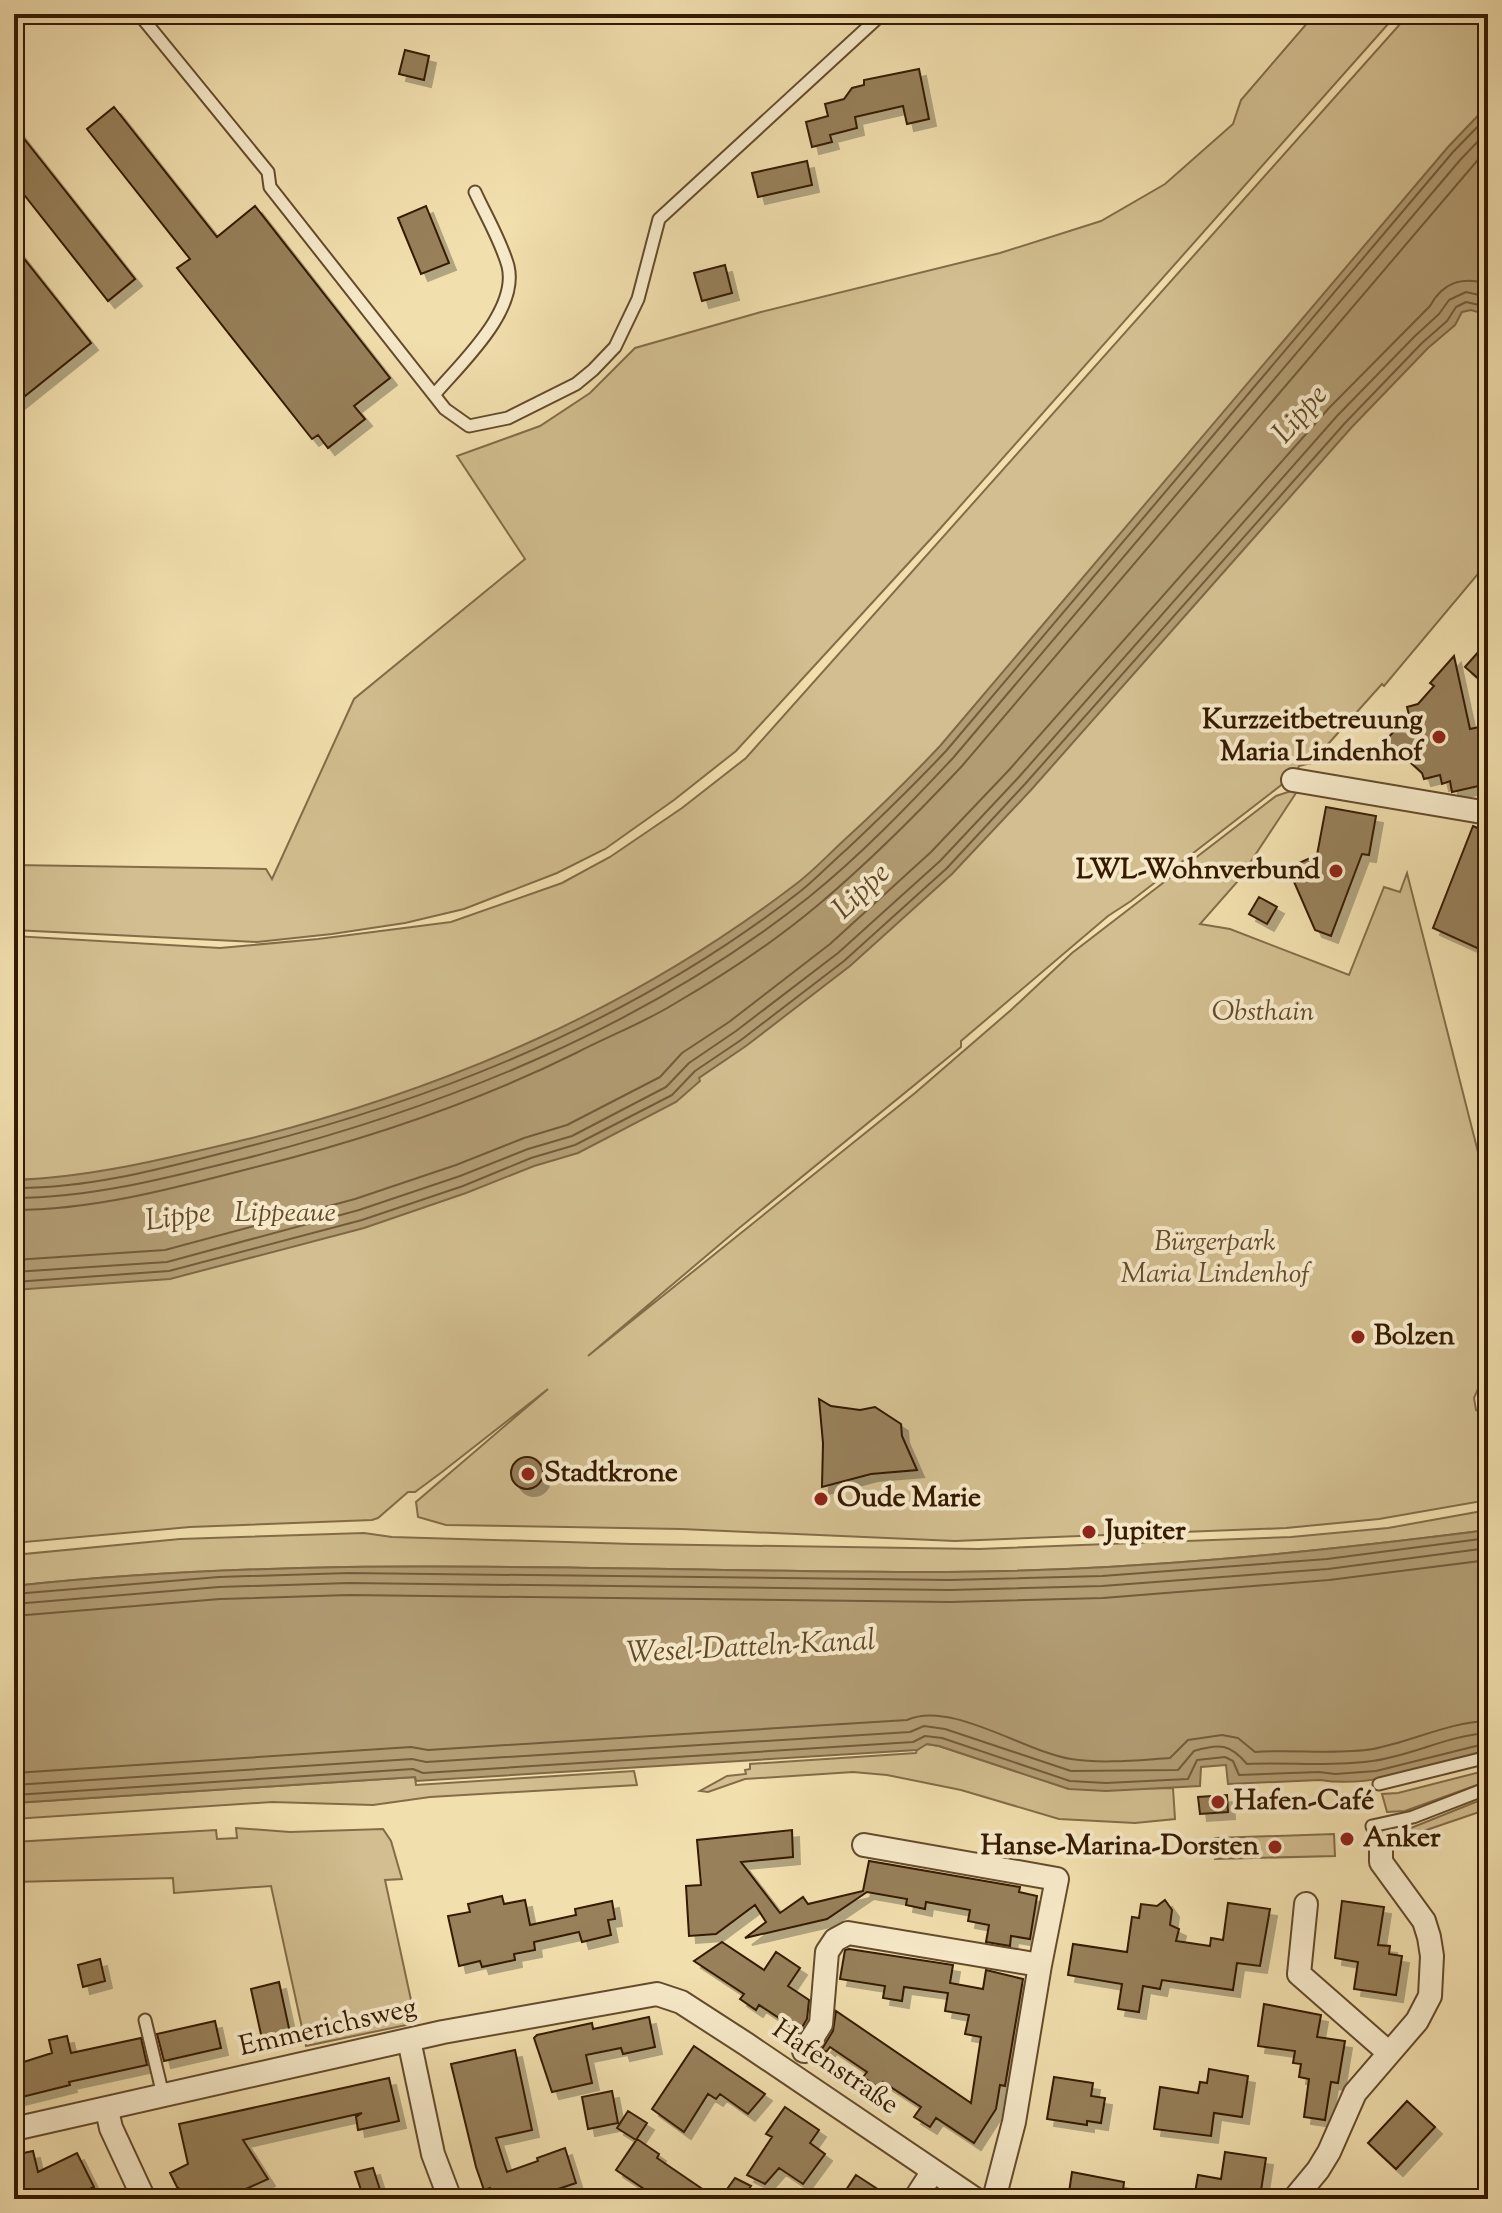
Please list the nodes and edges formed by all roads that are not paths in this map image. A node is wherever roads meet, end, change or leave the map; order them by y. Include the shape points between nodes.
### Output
1 (139, 14) edge
2 (882, 14) edge
3 (475, 192) dead end
4 (434, 395) junction
5 (1293, 780) dead end
6 (1488, 813) edge
7 (1488, 1757) edge
8 (1379, 1784) dead end
9 (1488, 1788) edge
10 (864, 1845) dead end
11 (1381, 1850) joint
12 (1306, 1904) dead end
13 (1040, 1965) junction
14 (657, 1994) joint
15 (145, 2020) dead end
16 (409, 2040) junction
17 (804, 2051) joint
18 (1389, 2053) junction
19 (790, 2073) junction
20 (163, 2095) junction
21 (107, 2110) junction
22 (14, 2129) edge
23 (933, 2171) junction
24 (144, 2199) edge
25 (450, 2199) edge
26 (915, 2199) edge
27 (975, 2199) edge
28 (994, 2199) edge
29 (1294, 2199) edge

1 - 4 lane via 268,172 270,187
2 - 4 lane via 659,219 638,299 615,347 593,370 508,418 469,426
3 - 4 lane via 508,266 506,297 496,322
5 - 6 street
7 - 8 lane
9 - 11 lane via 1413,1817 1372,1826
10 - 13 street via 1057,1879
11 - 18 street via 1381,1862 1424,1921 1432,1956 1430,1996 1417,2021
12 - 18 street via 1299,1974
13 - 17 street, Hafenstraße via 848,1933 827,1952 821,2024
13 - 28 street via 1014,2122
14 - 16 street, Emmerichsweg
14 - 19 street, Hafenstraße via 681,2002
15 - 20 lane
16 - 20 street, Emmerichsweg
16 - 25 street via 433,2154
17 - 19 lane
18 - 29 street via 1355,2093 1329,2152
19 - 23 street, Hafenstraße
20 - 21 street, Emmerichsweg
21 - 22 street, Emmerichsweg
21 - 24 street
23 - 26 street
23 - 27 street, Hafenstraße

